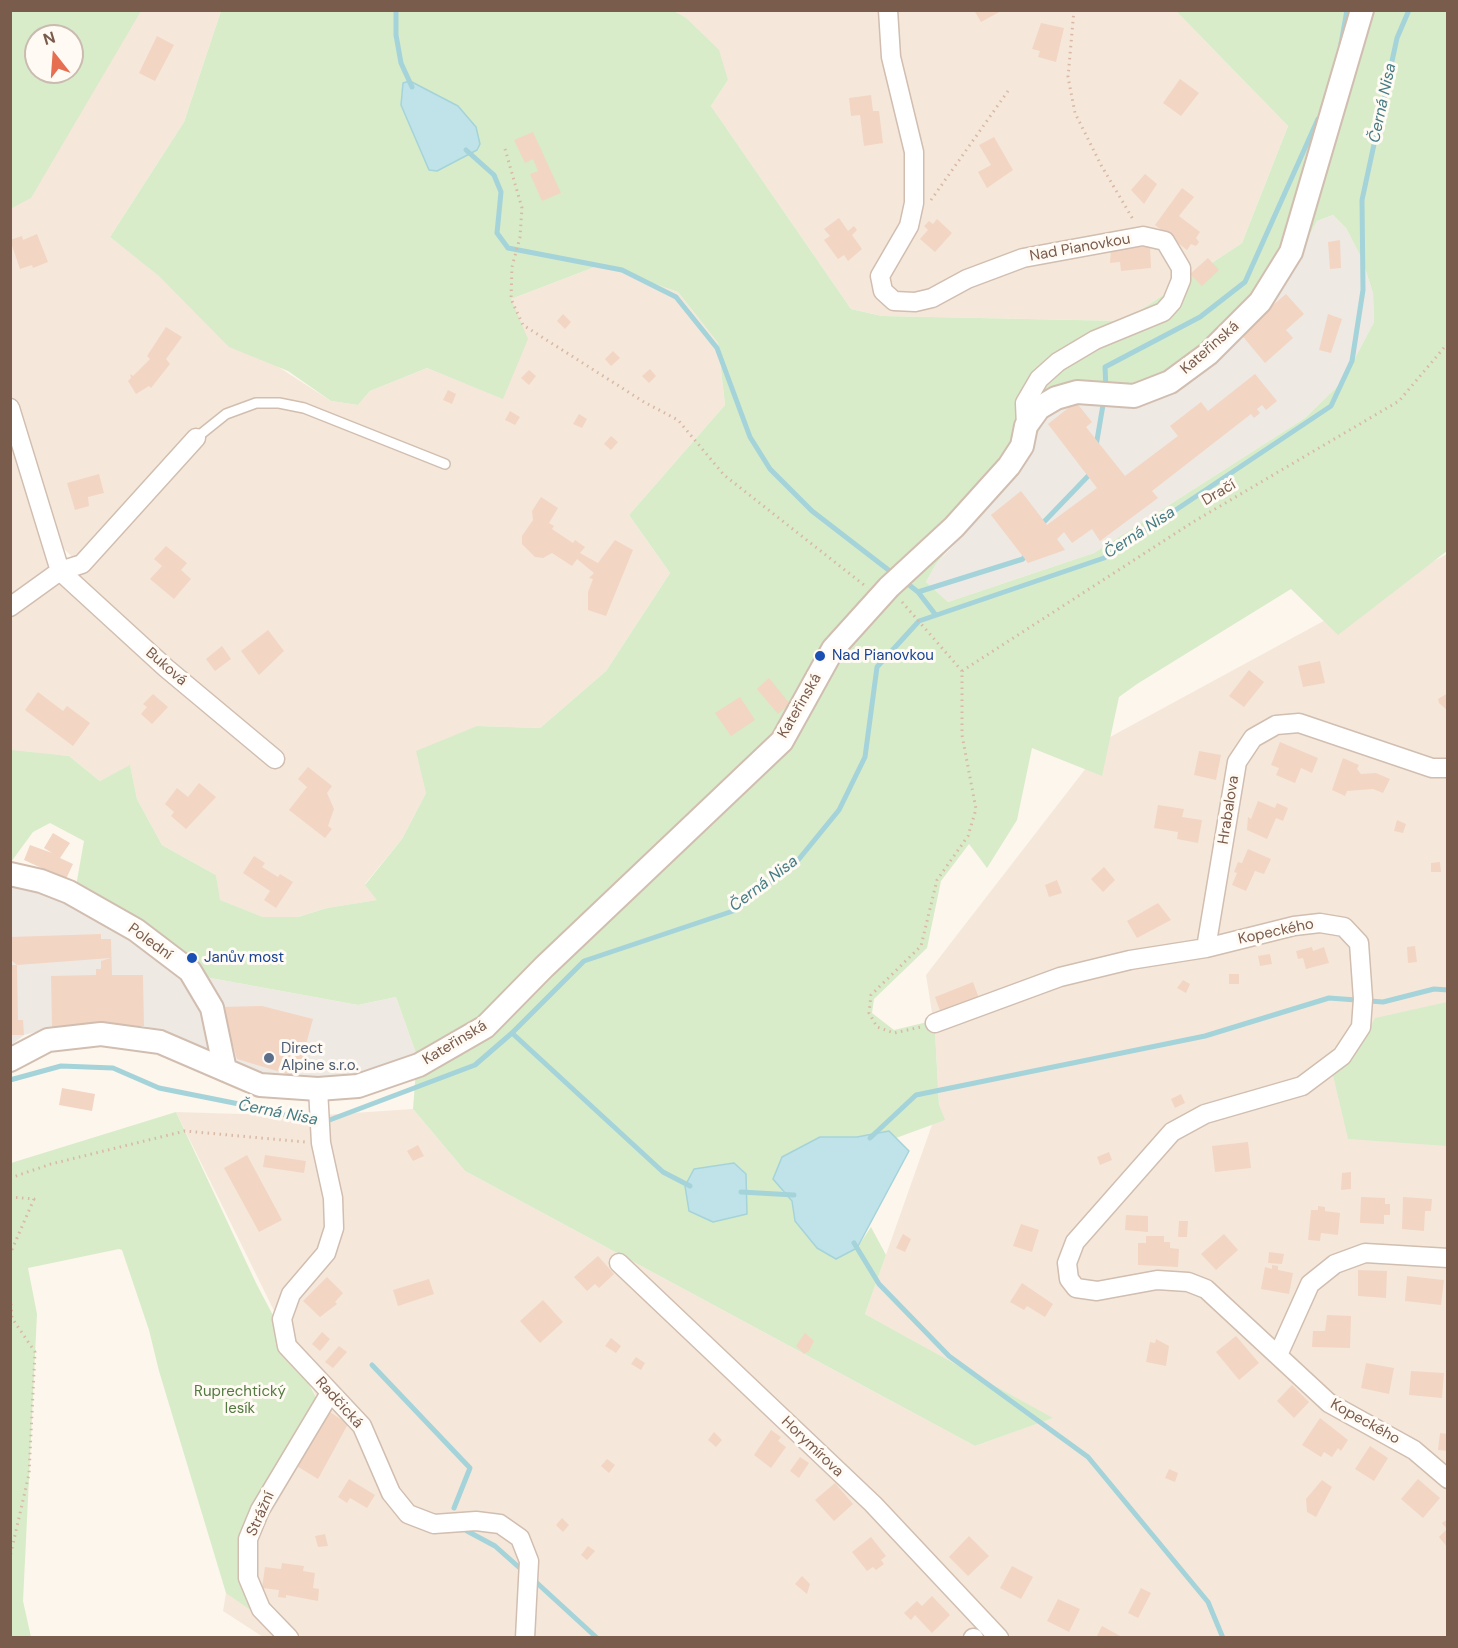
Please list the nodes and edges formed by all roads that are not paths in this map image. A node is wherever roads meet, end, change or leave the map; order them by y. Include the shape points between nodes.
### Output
1 (888, 10) edge
2 (1362, 10) edge
3 (10, 408) edge
4 (1026, 426) junction
5 (196, 438) joint
6 (445, 464) dead end
7 (60, 571) junction
8 (10, 607) edge
9 (275, 759) dead end
10 (1448, 768) edge
11 (10, 874) edge
12 (1206, 948) junction
13 (936, 1023) road end
14 (10, 1060) edge
15 (225, 1070) junction
16 (319, 1100) junction
17 (1448, 1258) edge
18 (619, 1263) dead end
19 (1278, 1355) junction
20 (330, 1393) junction
21 (1448, 1479) edge
22 (289, 1638) edge
23 (525, 1638) edge
24 (999, 1638) edge

1 - 4 street, Nad Pianovkou via 891,57 914,152 914,203 909,226 880,276 883,291 894,302 932,298 967,279 1023,258 1143,237 1165,241 1181,268 1181,280 1163,312 1095,340 1058,362 1039,379 1025,403
2 - 4 street, Kateřinská via 1291,252 1260,302 1208,354 1170,382 1134,396 1077,392 1056,398 1039,408
3 - 7 street
4 - 16 street, Kateřinská via 1022,446 1009,466 833,649 782,741 485,1028 419,1065
5 - 6 lane via 226,414 256,403 279,403 304,408
5 - 7 street via 102,545 82,564
7 - 8 street
7 - 9 street, Buková via 166,668
10 - 12 street, Hrabalova via 1432,768 1299,723 1276,725 1253,738 1237,762
11 - 15 street, Polední via 69,892 136,930 190,971 212,1008
12 - 13 street, Kopeckého via 1130,960 1060,977
12 - 19 street, Kopeckého via 1320,922 1344,927 1359,944 1361,1027 1342,1056 1302,1086 1205,1114 1172,1132 1075,1242 1067,1263 1069,1279 1076,1288 1097,1291 1157,1280 1188,1282 1206,1289
14 - 15 street, Kateřinská via 48,1040 101,1034 160,1042
15 - 16 street, Kateřinská via 260,1085
16 - 20 street, Radčická via 321,1143 333,1198 334,1228 326,1252 291,1294 282,1319 287,1346
17 - 19 street via 1365,1253 1335,1264 1310,1284
18 - 24 street, Horymírova via 873,1504
19 - 21 street, Kopeckého via 1329,1403 1414,1450
20 - 22 street, Strážní via 260,1510 248,1539 248,1578 261,1609
20 - 23 street, Radčická via 362,1426 391,1492 408,1514 434,1524 500,1524 519,1538 529,1562

